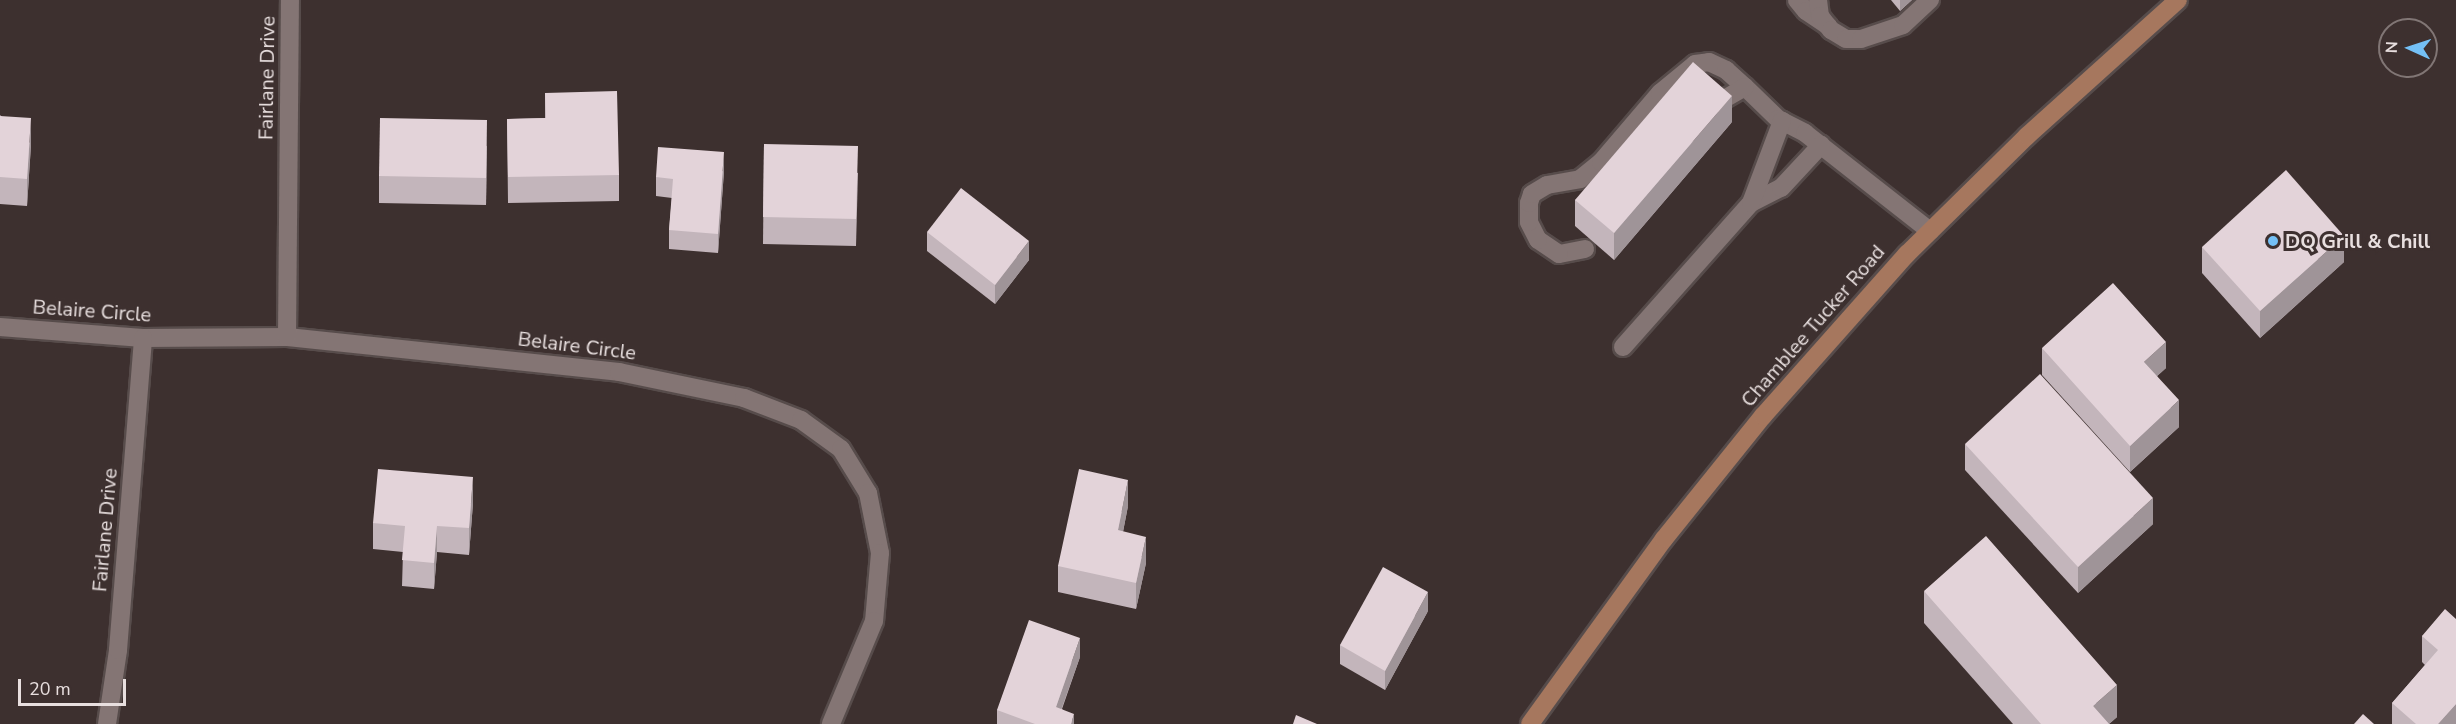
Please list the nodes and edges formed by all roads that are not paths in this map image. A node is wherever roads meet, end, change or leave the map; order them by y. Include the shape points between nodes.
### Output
1 (290, 0) edge
2 (1797, 0) edge
3 (1818, 0) edge
4 (1930, 0) edge
5 (2178, 0) edge
6 (1828, 26) junction
7 (1745, 87) junction
8 (1717, 103) edge
9 (1782, 121) junction
10 (1821, 146) junction
11 (1751, 203) junction
12 (1930, 231) junction
13 (1585, 249) dead end
14 (0, 327) edge
15 (287, 337) junction
16 (143, 338) junction
17 (1623, 347) dead end
18 (107, 724) edge
19 (831, 724) edge
20 (1530, 724) edge

1 - 15 street, Fairlane Drive
2 - 6 street
3 - 6 street via 1820,16
4 - 6 street via 1903,25 1861,39 1846,39
5 - 12 main road, Chamblee Tucker Road via 2027,136
7 - 8 street
7 - 9 street
7 - 13 street via 1726,70 1709,62 1695,64 1660,93 1601,162 1580,179 1547,185 1532,194 1529,222 1538,240 1559,254
9 - 10 street
9 - 11 street
10 - 11 street via 1781,188
10 - 12 street
11 - 17 street
12 - 20 main road, Chamblee Tucker Road via 1763,416 1664,539
14 - 16 street, Belaire Circle
15 - 16 street, Belaire Circle
15 - 19 street, Belaire Circle via 619,372 744,398 801,420 841,448 868,493 880,553 874,621
16 - 18 street, Fairlane Drive via 118,650

